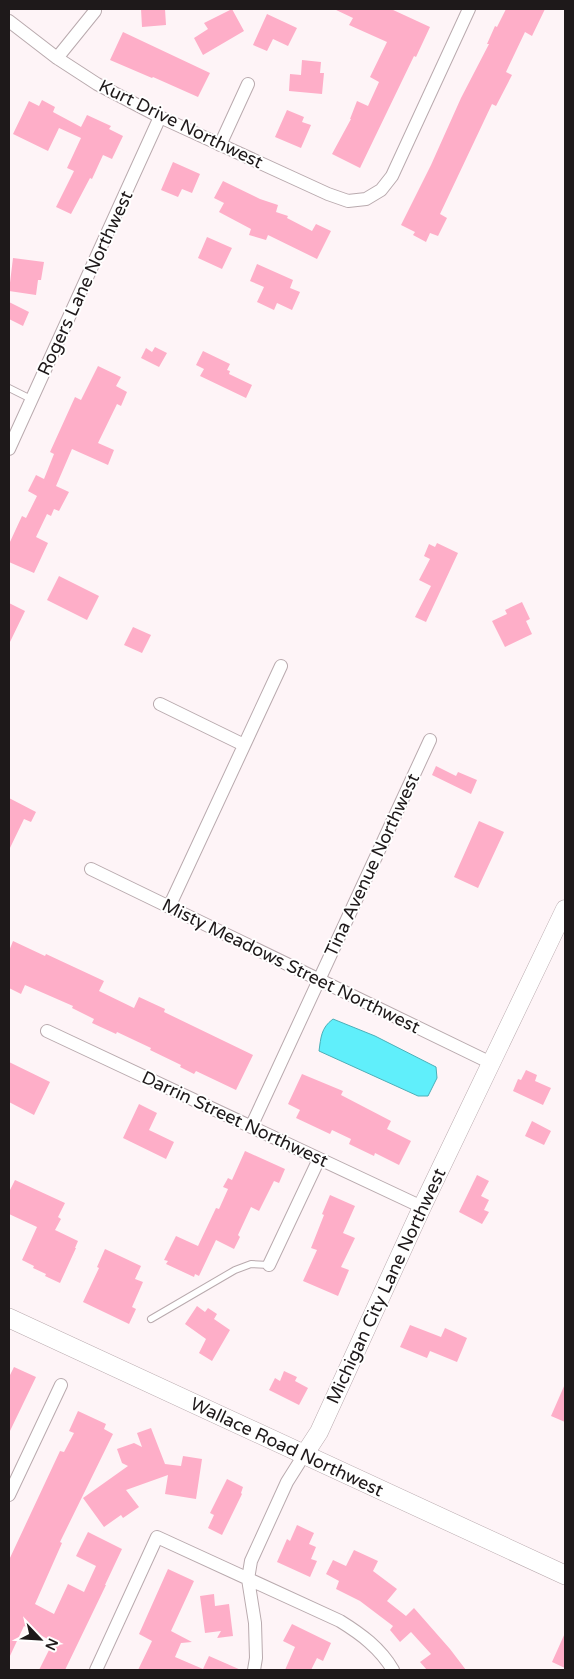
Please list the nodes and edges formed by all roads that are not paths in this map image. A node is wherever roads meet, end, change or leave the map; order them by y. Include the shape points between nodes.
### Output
1 (469, 9) edge
2 (95, 11) dead end
3 (9, 21) edge
4 (57, 58) junction
5 (248, 84) dead end
6 (160, 117) junction
7 (220, 144) junction
8 (9, 388) edge
9 (32, 399) junction
10 (9, 449) edge
11 (281, 666) dead end
12 (160, 704) dead end
13 (430, 740) dead end
14 (244, 745) junction
15 (91, 869) dead end
16 (169, 907) junction
17 (565, 909) edge
18 (319, 979) junction
19 (47, 1031) dead end
20 (491, 1062) junction
21 (251, 1127) junction
22 (318, 1158) junction
23 (422, 1208) junction
24 (269, 1265) joint
25 (9, 1318) edge
26 (151, 1319) dead end
27 (61, 1385) dead end
28 (304, 1455) junction
29 (15, 1468) edge
30 (9, 1496) edge
31 (565, 1575) edge
32 (248, 1579) junction
33 (96, 1670) edge
34 (254, 1670) edge
35 (394, 1670) edge

1 - 7 street, Kurt Drive Northwest via 392,176 382,190 366,199 348,201 328,194
2 - 4 street
3 - 4 street, Kurt Drive Northwest
4 - 6 street, Kurt Drive Northwest via 97,84
5 - 7 street
6 - 7 street, Kurt Drive Northwest
6 - 9 street, Rogers Lane Northwest
8 - 9 lane
9 - 10 street, Rogers Lane Northwest
11 - 14 street
12 - 14 street
13 - 18 street, Tina Avenue Northwest
14 - 16 street
15 - 16 street, Misty Meadows Street Northwest
16 - 18 street, Misty Meadows Street Northwest
17 - 20 street, Michigan City Lane Northwest
18 - 20 street, Misty Meadows Street Northwest
18 - 21 street, Tina Avenue Northwest
19 - 21 street, Darrin Street Northwest
20 - 23 street, Michigan City Lane Northwest
21 - 22 street, Darrin Street Northwest
22 - 23 street, Darrin Street Northwest
22 - 24 street
23 - 28 street, Michigan City Lane Northwest via 319,1432
24 - 26 lane via 251,1264 235,1270
25 - 28 main road, Wallace Road Northwest
27 - 29 street
28 - 31 main road, Wallace Road Northwest
28 - 32 street, Michigan City Lane Northwest via 287,1482 255,1552
29 - 30 street
32 - 33 street via 158,1537
32 - 34 street, Michigan City Lane Northwest via 255,1623
32 - 35 street via 340,1621 366,1638

